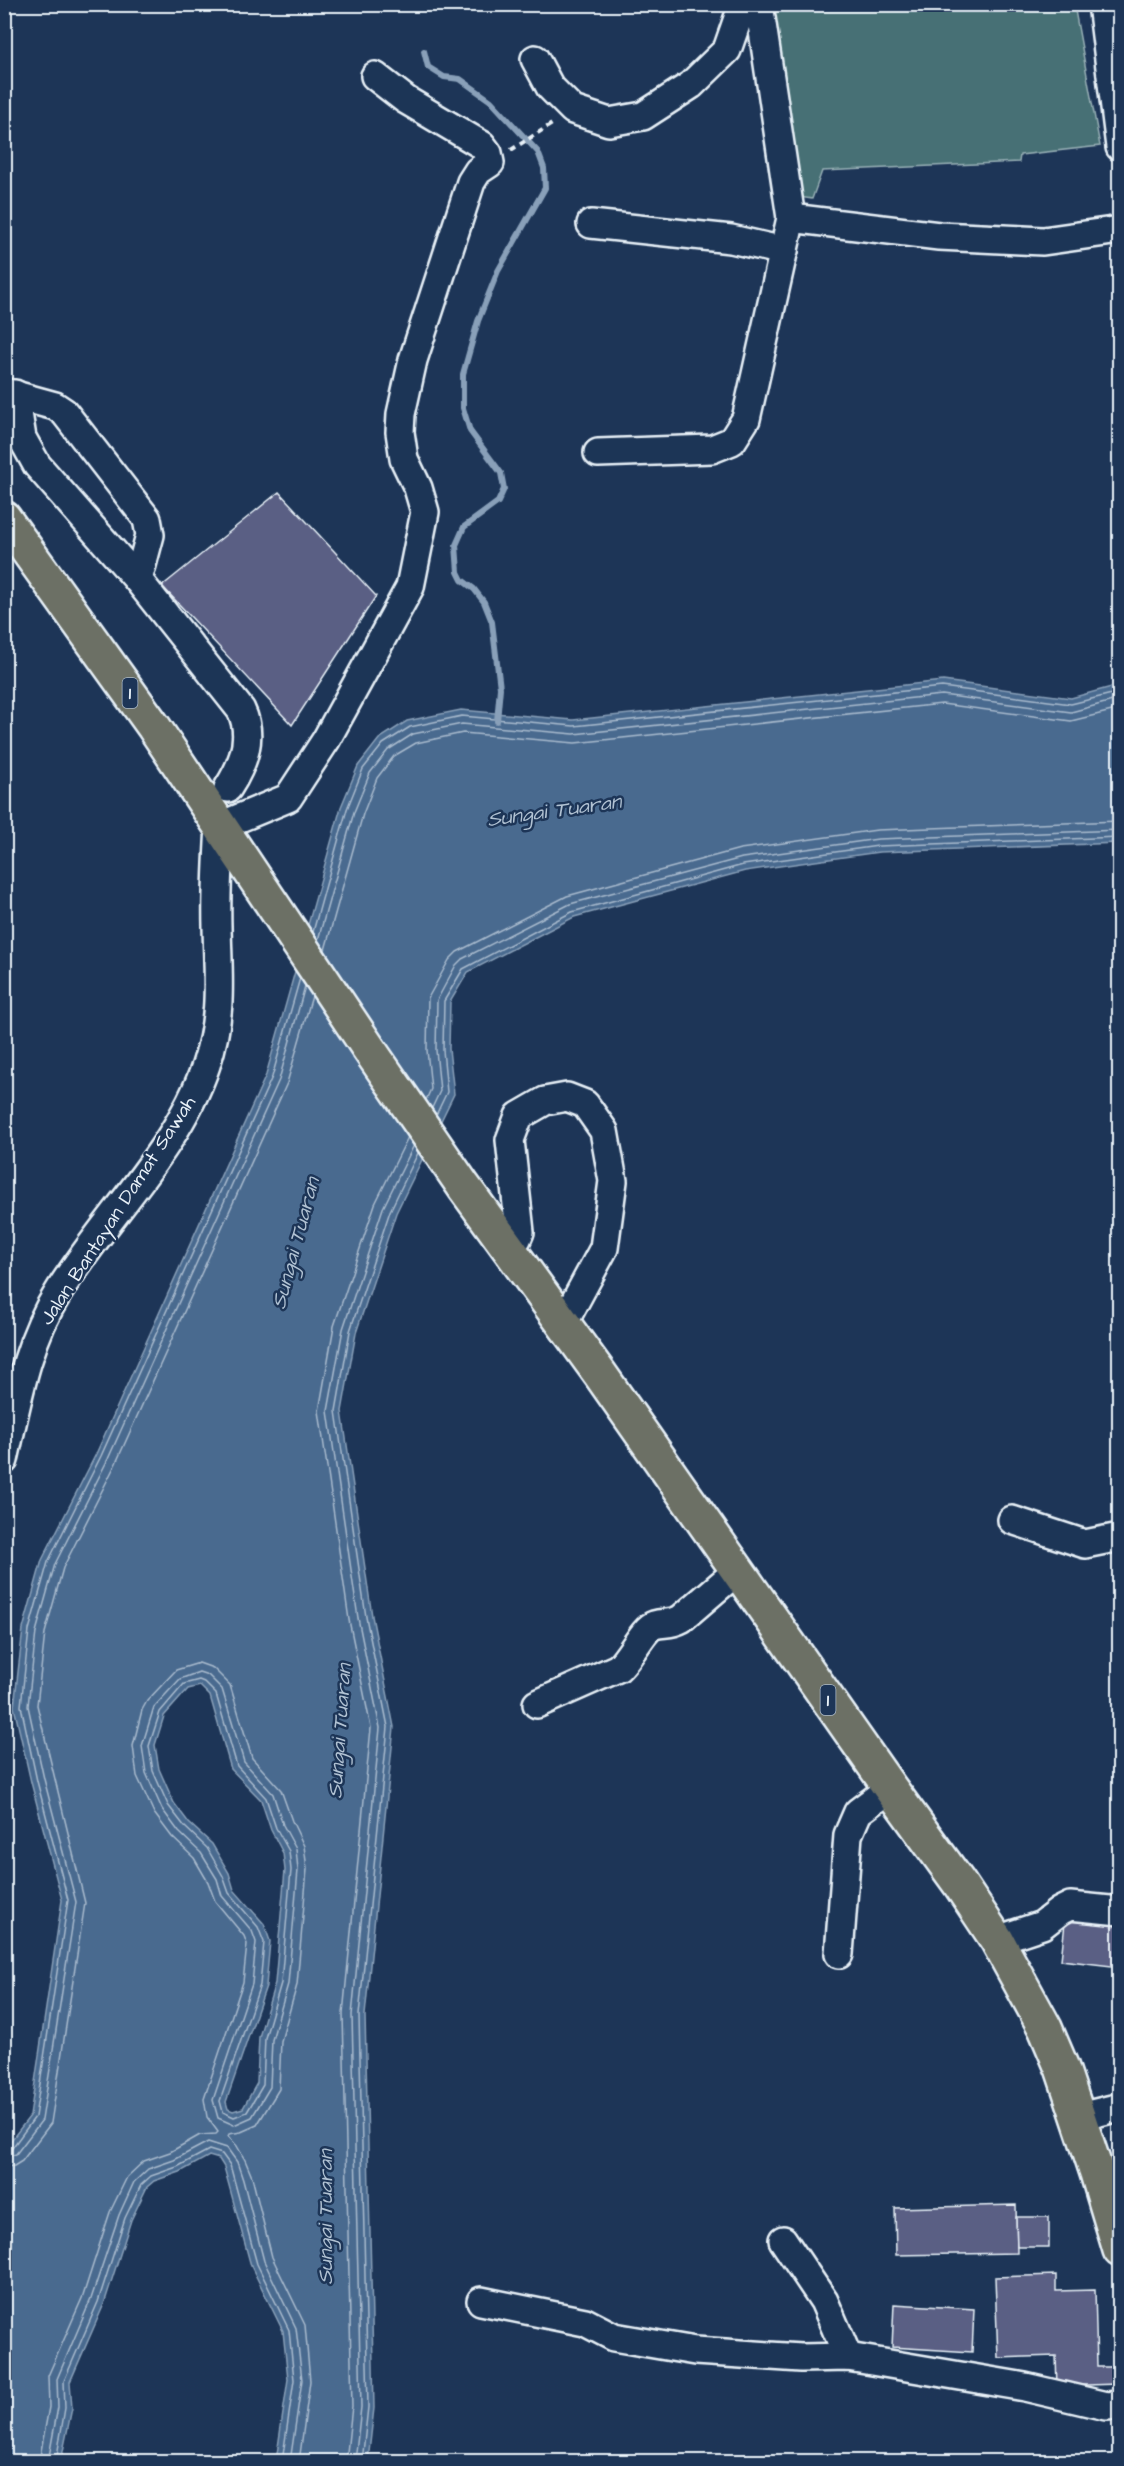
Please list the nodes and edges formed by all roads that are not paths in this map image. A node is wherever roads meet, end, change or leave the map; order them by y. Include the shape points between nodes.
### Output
1 (743, 4) edge
2 (759, 4) edge
3 (1102, 4) edge
4 (1114, 46) edge
5 (535, 59) dead end
6 (375, 76) dead end
7 (1119, 147) edge
8 (791, 218) junction
9 (591, 224) dead end
10 (1119, 230) edge
11 (784, 250) junction
12 (10, 393) edge
13 (598, 453) dead end
14 (4, 518) edge
15 (138, 580) junction
16 (228, 788) dead end
17 (220, 826) junction
18 (506, 1246) junction
19 (563, 1324) junction
20 (4, 1460) edge
21 (1012, 1520) dead end
22 (1119, 1537) edge
23 (737, 1571) junction
24 (537, 1704) dead end
25 (890, 1788) junction
26 (1119, 1911) edge
27 (997, 1940) junction
28 (839, 1954) dead end
29 (1119, 2107) edge
30 (1079, 2117) junction
31 (783, 2240) dead end
32 (1119, 2250) edge
33 (482, 2301) dead end
34 (848, 2357) junction
35 (1119, 2405) edge

1 - 5 street via 727,50 691,85 643,116 609,122 573,110 550,87
2 - 8 street
3 - 4 street
4 - 7 street
6 - 17 street via 406,100 482,145 489,153 490,163 471,182 413,360 401,414 404,459 425,512 410,587 326,740 288,798
8 - 10 street via 939,236 1043,241
8 - 11 street
9 - 11 street via 731,239
11 - 13 street via 746,419 732,441 712,449
12 - 15 street via 22,438 37,465
12 - 15 street via 64,412 147,519 150,535
14 - 17 highway, 1 via 148,718
15 - 16 street via 241,710 247,723 247,742
17 - 18 highway, 1
17 - 20 street, Jalan Bantayan Damat Sawah via 220,993 217,1028 205,1067 161,1149 57,1293 34,1339
18 - 19 highway, 1
18 - 19 street via 520,1232 510,1140 519,1116 545,1101 567,1096 585,1104 604,1131 613,1181 604,1248
19 - 23 highway, 1
21 - 22 street via 1085,1544
23 - 24 street via 681,1619 671,1625 654,1625 644,1633 618,1668
23 - 25 highway, 1
25 - 27 highway, 1
25 - 28 street via 858,1812 848,1835
26 - 27 street via 1070,1906 1042,1925
27 - 30 highway, 1 via 1045,2028
29 - 30 street
30 - 32 highway, 1
31 - 34 street via 824,2301
33 - 34 street via 585,2322 614,2337 695,2351
34 - 35 street via 1025,2387 1106,2406

